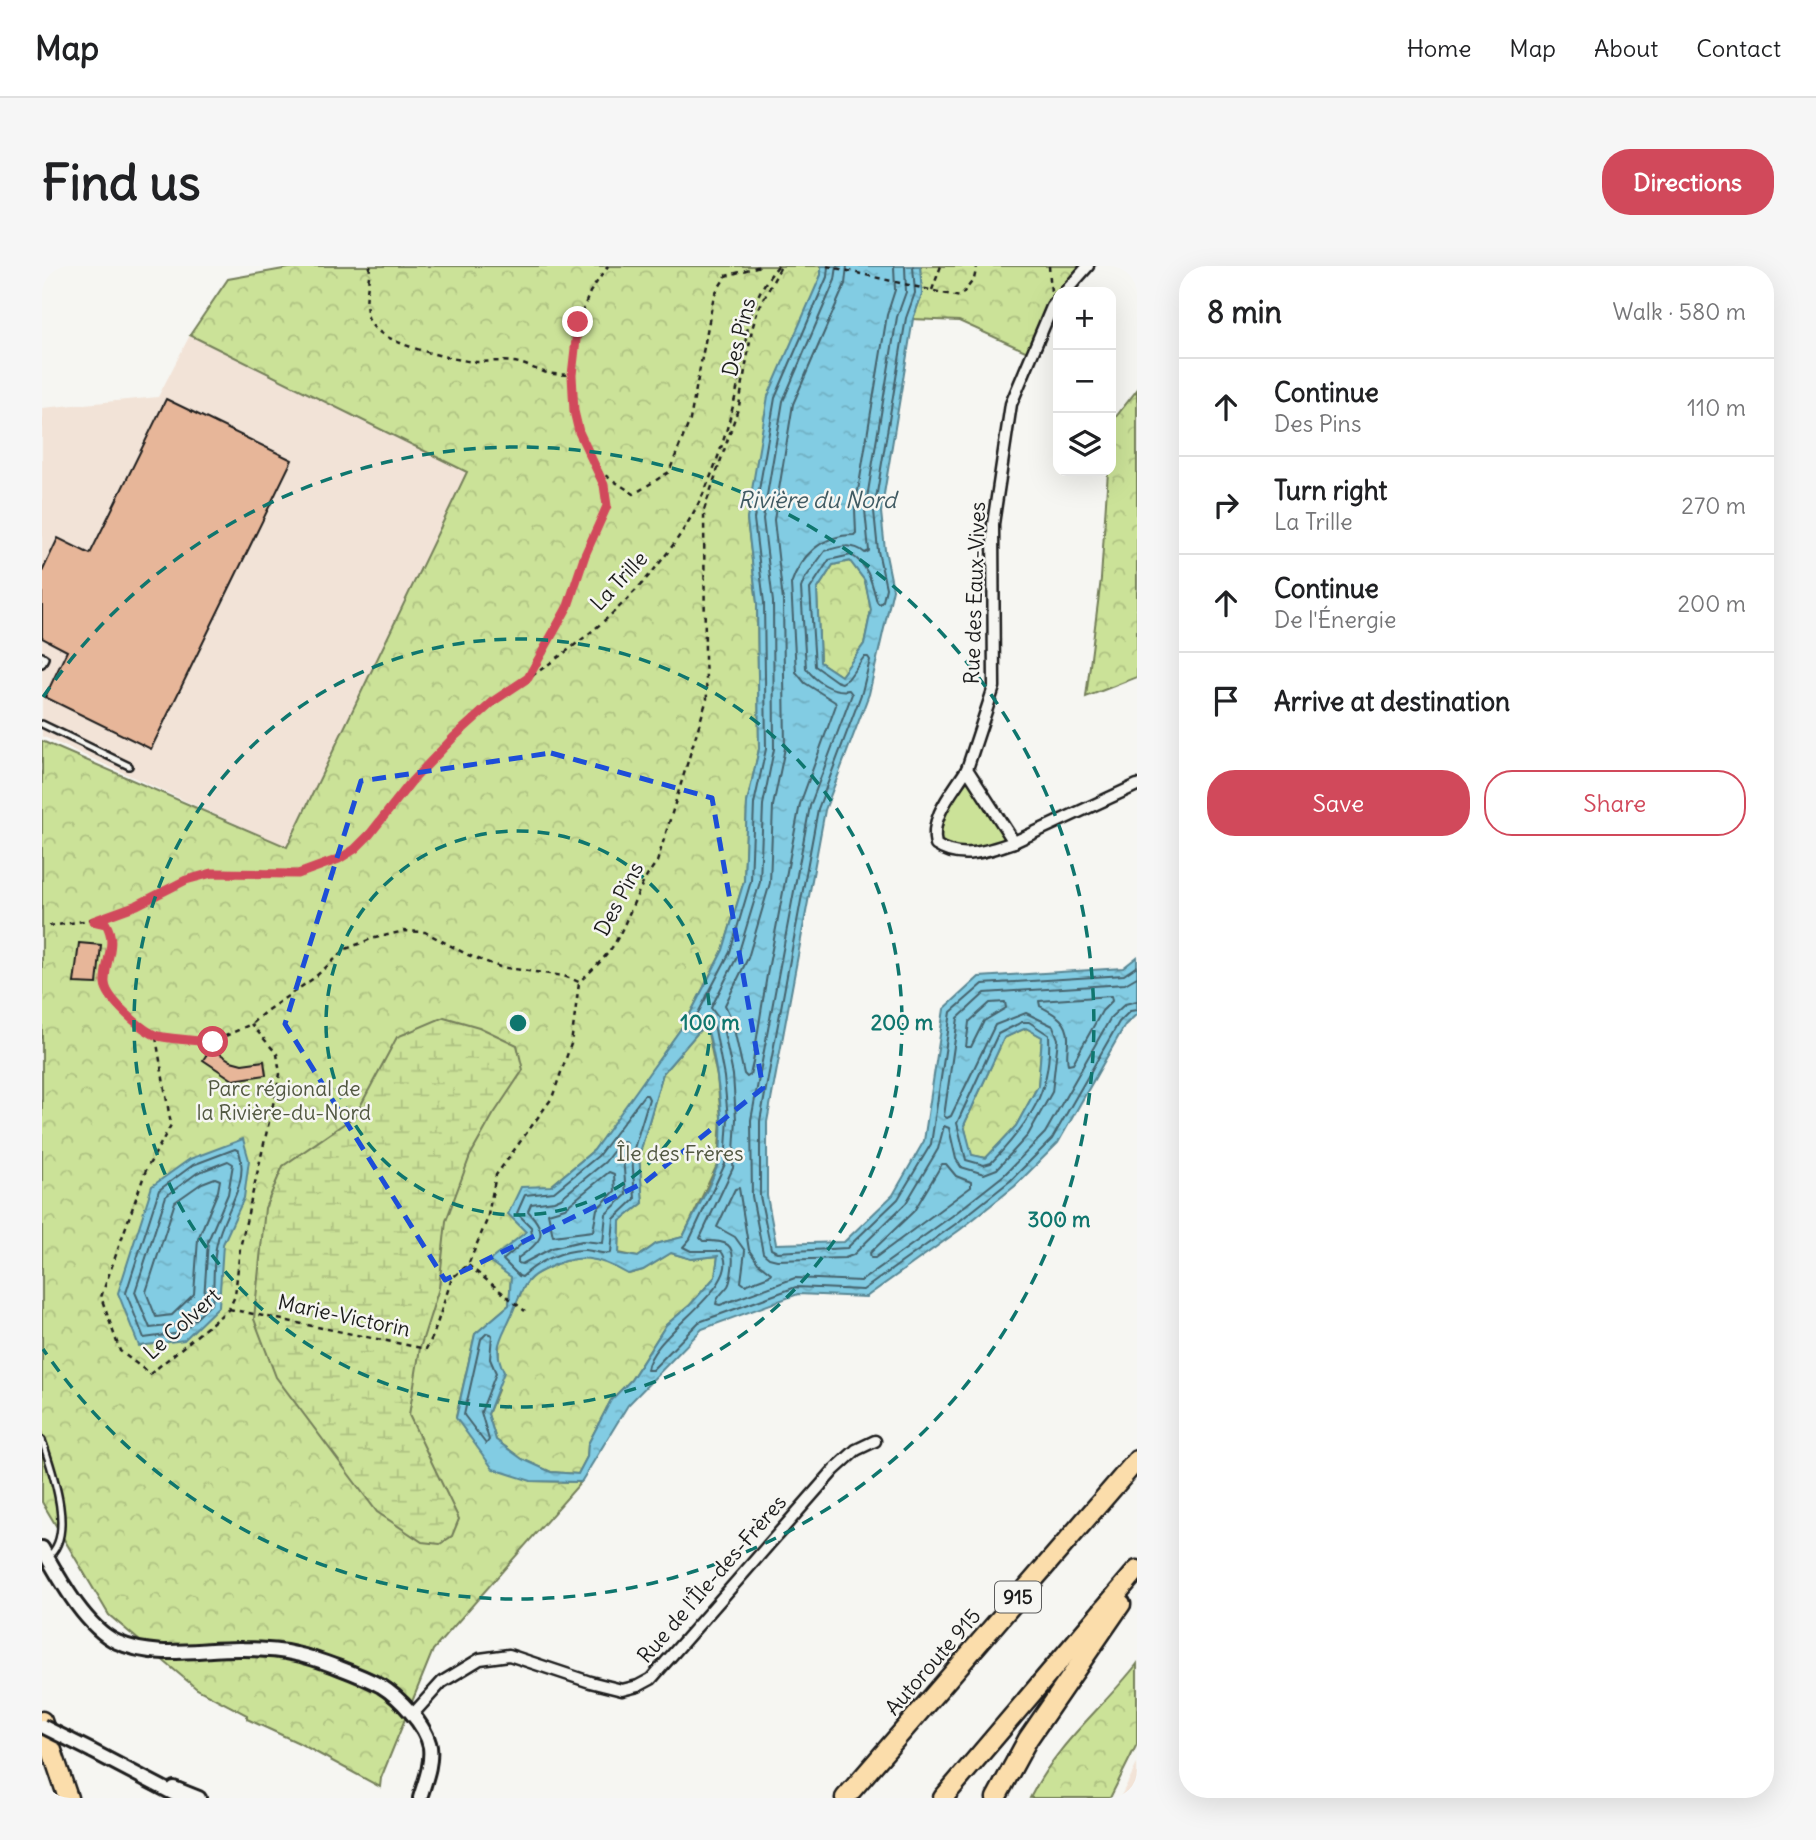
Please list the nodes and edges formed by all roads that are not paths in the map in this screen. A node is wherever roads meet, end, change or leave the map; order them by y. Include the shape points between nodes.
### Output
1 (1088, 266) edge
2 (1069, 287) edge
3 (1053, 308) edge
4 (42, 656) edge
5 (42, 664) edge
6 (42, 724) edge
7 (129, 766) dead end
8 (967, 769) junction
9 (1137, 785) edge
10 (1014, 842) junction
11 (42, 1440) edge
12 (876, 1441) dead end
13 (1137, 1460) edge
14 (44, 1552) edge
15 (1137, 1570) edge
16 (1137, 1581) edge
17 (413, 1714) junction
18 (42, 1721) edge
19 (42, 1726) edge
20 (132, 1770) junction
21 (68, 1798) edge
22 (181, 1798) edge
23 (199, 1798) edge
24 (420, 1798) edge
25 (845, 1798) edge
26 (943, 1798) edge
27 (996, 1798) edge

1 - 2 street
3 - 8 street, Rue des Eaux-Vives via 1011,404 993,524 994,687
4 - 5 lane
6 - 7 lane
8 - 10 street
8 - 10 street, Rue des Eaux-Vives via 937,817 936,845 949,853 987,851
9 - 10 street, Rue des Eaux-Vives
11 - 14 lane via 57,1489 61,1523 57,1546
12 - 17 street, Rue de l'Île-des-Frères via 856,1450 834,1470 645,1683 622,1690 509,1655 480,1660 442,1682
13 - 25 highway, Autoroute 915 / 915
14 - 17 street via 93,1624 117,1642 139,1650 172,1653 243,1649 296,1654 382,1687
15 - 26 highway
16 - 27 highway via 1037,1724
17 - 24 street via 424,1729 431,1763
18 - 21 highway
19 - 20 street, bridge
20 - 22 street
20 - 23 street

